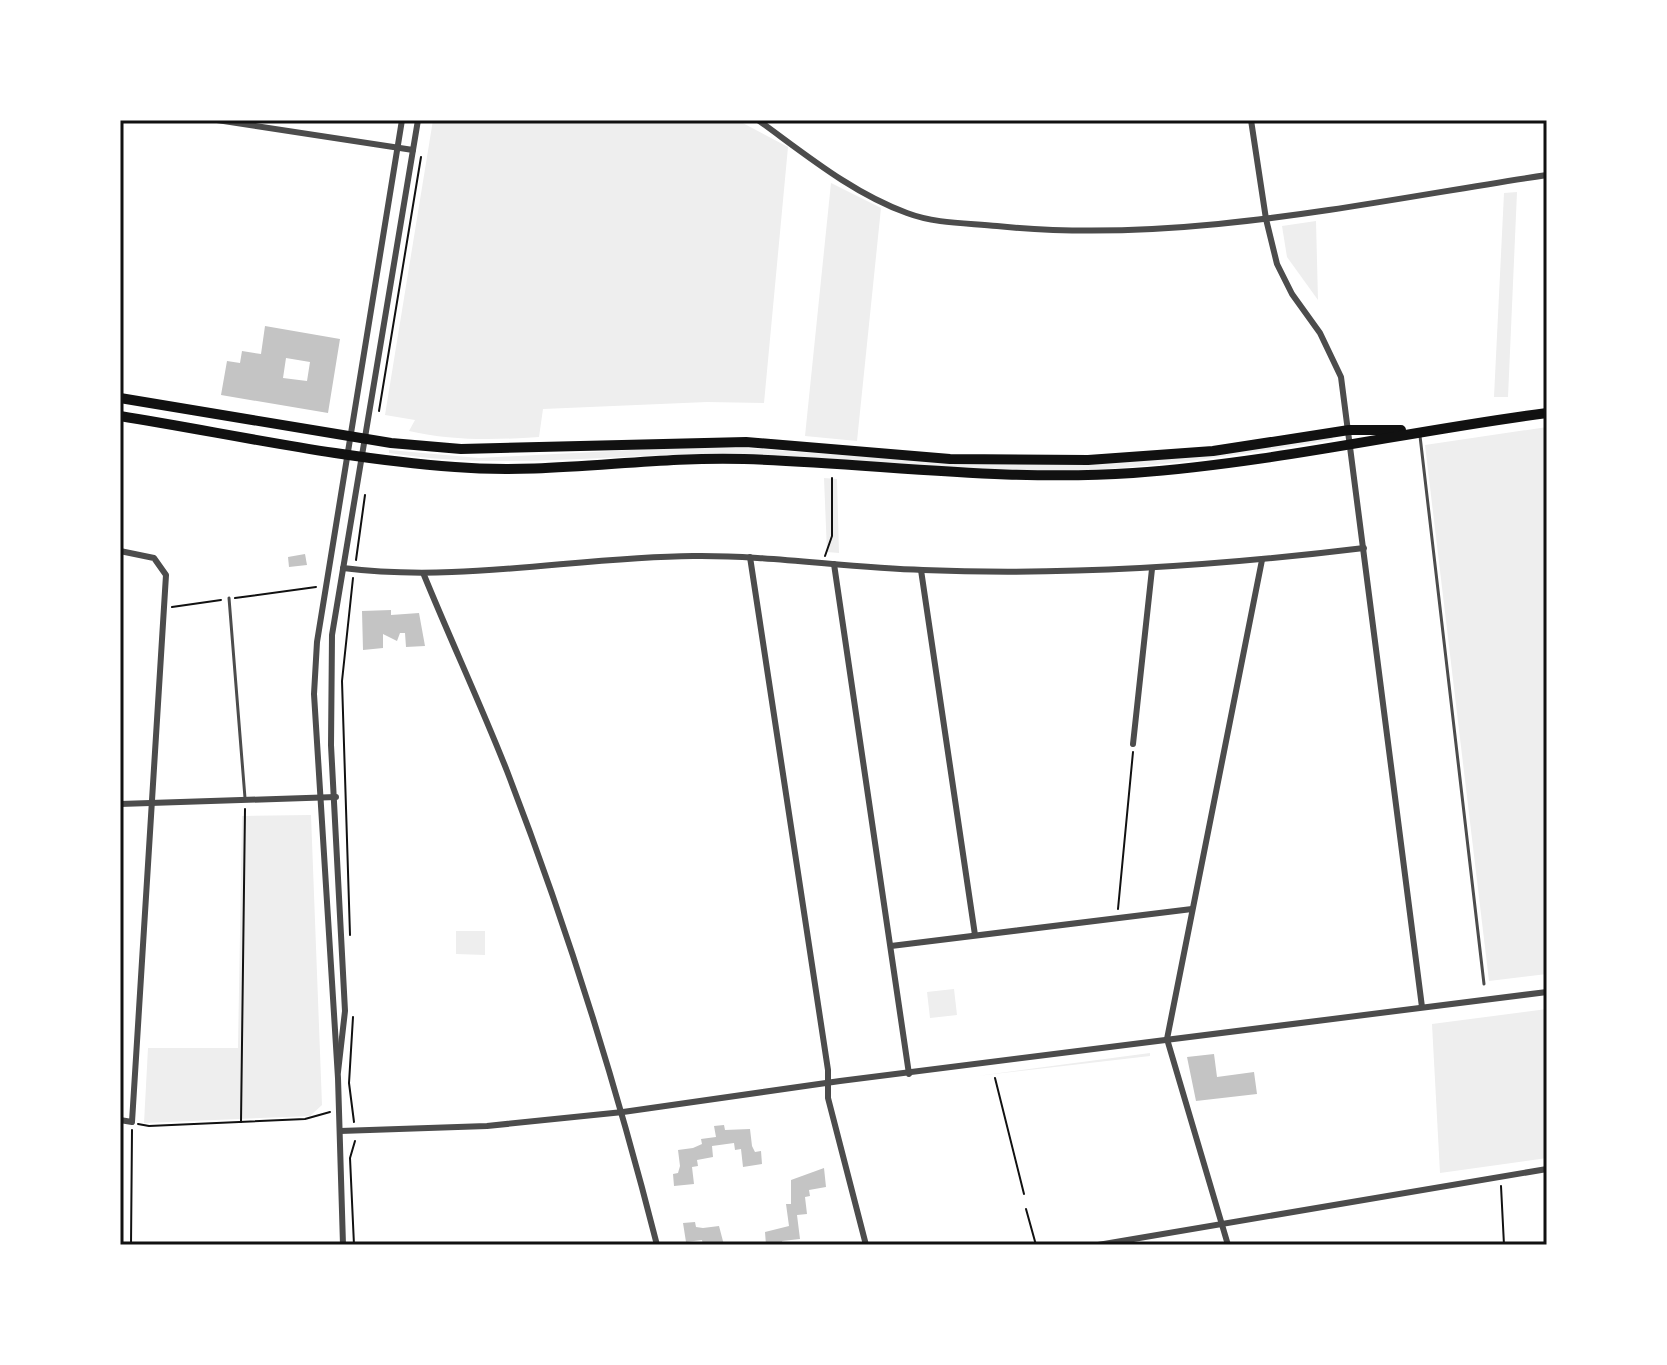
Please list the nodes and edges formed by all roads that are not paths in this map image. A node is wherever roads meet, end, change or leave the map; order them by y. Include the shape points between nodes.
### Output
1 (217, 120) edge
2 (402, 120) edge
3 (418, 120) edge
4 (758, 120) edge
5 (1251, 120) edge
6 (397, 148) junction
7 (413, 150) junction
8 (1547, 175) edge
9 (1266, 219) junction
10 (120, 398) edge
11 (1547, 413) edge
12 (120, 416) edge
13 (1349, 430) junction
14 (1419, 430) junction
15 (350, 435) junction
16 (363, 438) junction
17 (1351, 446) junction
18 (347, 454) junction
19 (363, 456) junction
20 (1364, 548) junction
21 (120, 551) edge
22 (750, 557) junction
23 (1262, 560) junction
24 (834, 564) junction
25 (343, 568) junction
26 (1152, 569) junction
27 (921, 570) junction
28 (424, 575) junction
29 (229, 598) road end
30 (1133, 744) road end
31 (336, 797) junction
32 (318, 798) junction
33 (245, 799) junction
34 (149, 803) junction
35 (120, 804) edge
36 (1192, 909) junction
37 (975, 935) junction
38 (891, 946) junction
39 (1484, 984) dead end
40 (1547, 992) edge
41 (1422, 1007) junction
42 (1167, 1039) junction
43 (909, 1074) junction
44 (338, 1078) junction
45 (828, 1083) junction
46 (623, 1112) junction
47 (120, 1120) edge
48 (340, 1131) junction
49 (1547, 1169) edge
50 (1221, 1222) junction
51 (343, 1245) edge
52 (657, 1245) edge
53 (866, 1245) edge
54 (1098, 1245) edge
55 (1228, 1245) edge

1 - 6 street
2 - 6 street
3 - 7 street
4 - 9 street via 850,185 904,212 934,220 1039,230
5 - 9 street
6 - 7 street
6 - 15 street
7 - 16 street
8 - 9 street
9 - 13 street via 1277,264 1341,377
10 - 15 main road
11 - 14 main road
12 - 18 main road
13 - 14 main road
13 - 16 main road via 1213,451 1088,460 950,459 746,442 461,449
13 - 17 street
14 - 17 main road
14 - 39 lane
15 - 16 main road
15 - 18 street
16 - 19 street
17 - 19 main road via 1212,466 1055,476 719,459 459,468
17 - 20 street
18 - 19 main road
18 - 32 street via 317,642
19 - 25 street
20 - 23 street
20 - 41 street
21 - 34 street via 154,558 166,575
22 - 24 street
22 - 28 street via 644,557
22 - 45 street
23 - 26 street
23 - 36 street
24 - 27 street
24 - 38 street
25 - 28 street
25 - 31 street via 332,635 330,693
26 - 27 street
26 - 30 street
27 - 37 street
28 - 46 street via 506,769 574,955
29 - 33 lane
31 - 32 street
31 - 44 street via 345,1011
32 - 33 street
32 - 44 street
33 - 34 street
34 - 35 street
34 - 47 street via 132,1122
36 - 37 street
36 - 42 street
37 - 38 street
38 - 43 street
40 - 41 street
41 - 42 street
42 - 43 street
42 - 50 street
43 - 45 street
44 - 48 street
45 - 46 street
45 - 53 street
46 - 48 street via 487,1126
46 - 52 street
48 - 51 street
49 - 50 street
50 - 54 street
50 - 55 street

